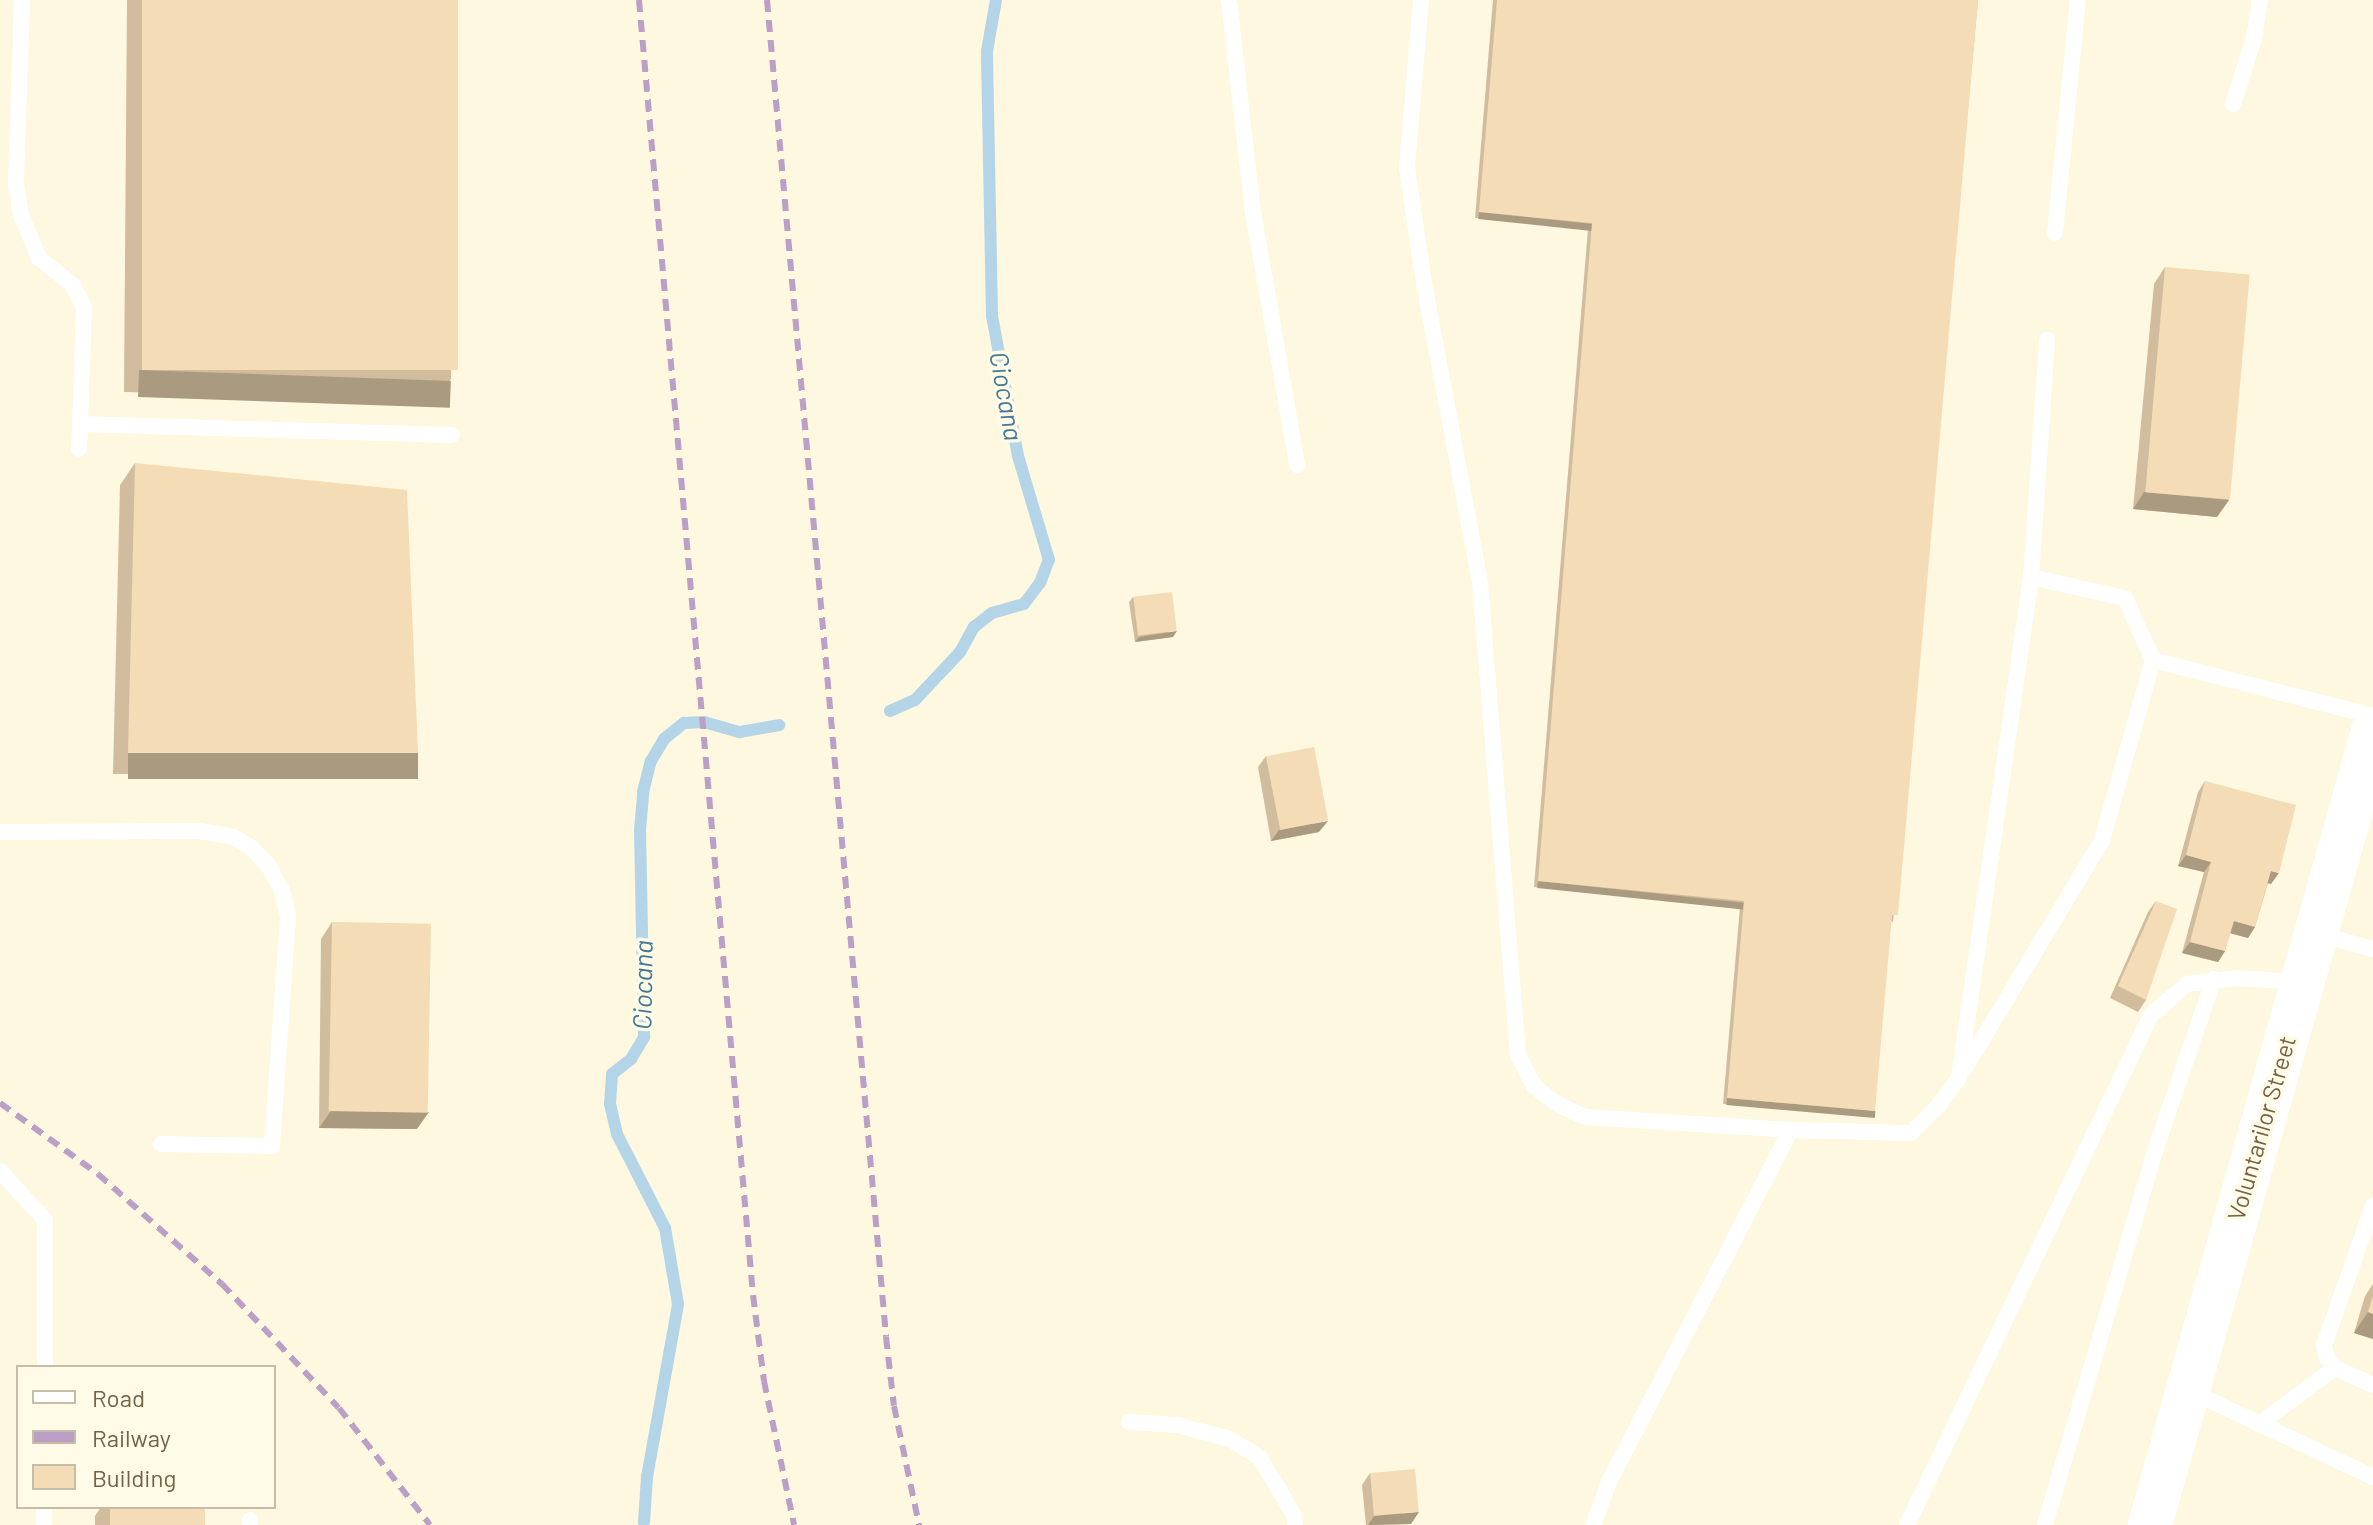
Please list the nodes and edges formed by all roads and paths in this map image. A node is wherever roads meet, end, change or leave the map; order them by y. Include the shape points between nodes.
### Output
1 (22, 0) edge
2 (1229, 0) edge
3 (1421, 0) edge
4 (2078, 0) edge
5 (2260, 0) edge
6 (2233, 104) dead end
7 (8, 185) edge
8 (2055, 233) dead end
9 (2047, 340) dead end
10 (80, 424) junction
11 (452, 435) dead end
12 (79, 449) dead end
13 (1297, 465) dead end
14 (2031, 577) junction
15 (2153, 660) junction
16 (2373, 716) edge
17 (2373, 731) edge
18 (0, 832) edge
19 (2316, 934) junction
20 (2373, 949) edge
21 (2214, 979) junction
22 (2303, 982) junction
23 (1959, 1078) junction
24 (1791, 1130) junction
25 (161, 1144) dead end
26 (0, 1171) edge
27 (2373, 1206) edge
28 (45, 1365) edge
29 (2335, 1368) junction
30 (2373, 1385) edge
31 (2188, 1390) junction
32 (1129, 1422) dead end
33 (2259, 1424) junction
34 (2373, 1477) edge
35 (1295, 1525) edge
36 (1593, 1525) edge
37 (1907, 1525) edge
38 (2045, 1525) edge
39 (2150, 1525) edge

1 - 7 lane
2 - 13 lane via 1252,206
3 - 24 lane via 1407,168 1480,583 1518,1055 1534,1086 1585,1117
4 - 8 lane
5 - 6 lane
7 - 10 lane via 39,258 73,285 84,308
9 - 14 lane
10 - 11 lane
10 - 12 lane
14 - 15 lane via 2125,598
14 - 23 lane
15 - 16 lane
15 - 23 lane via 2102,840
17 - 19 main road, Voluntarilor Street
18 - 25 lane via 200,831 233,837 268,865 282,890 288,917 272,1146
19 - 20 lane
19 - 22 main road, Voluntarilor Street
21 - 22 lane
21 - 37 lane via 2187,984 2151,1015
21 - 38 lane via 2156,1148
22 - 31 main road, Voluntarilor Street
23 - 24 lane via 1911,1133
24 - 36 lane via 1609,1482
26 - 28 lane via 45,1220
27 - 29 lane via 2324,1345
29 - 30 lane
29 - 33 lane
31 - 33 lane
31 - 39 main road, Voluntarilor Street
32 - 35 lane via 1177,1425 1230,1439 1260,1458
33 - 34 lane

